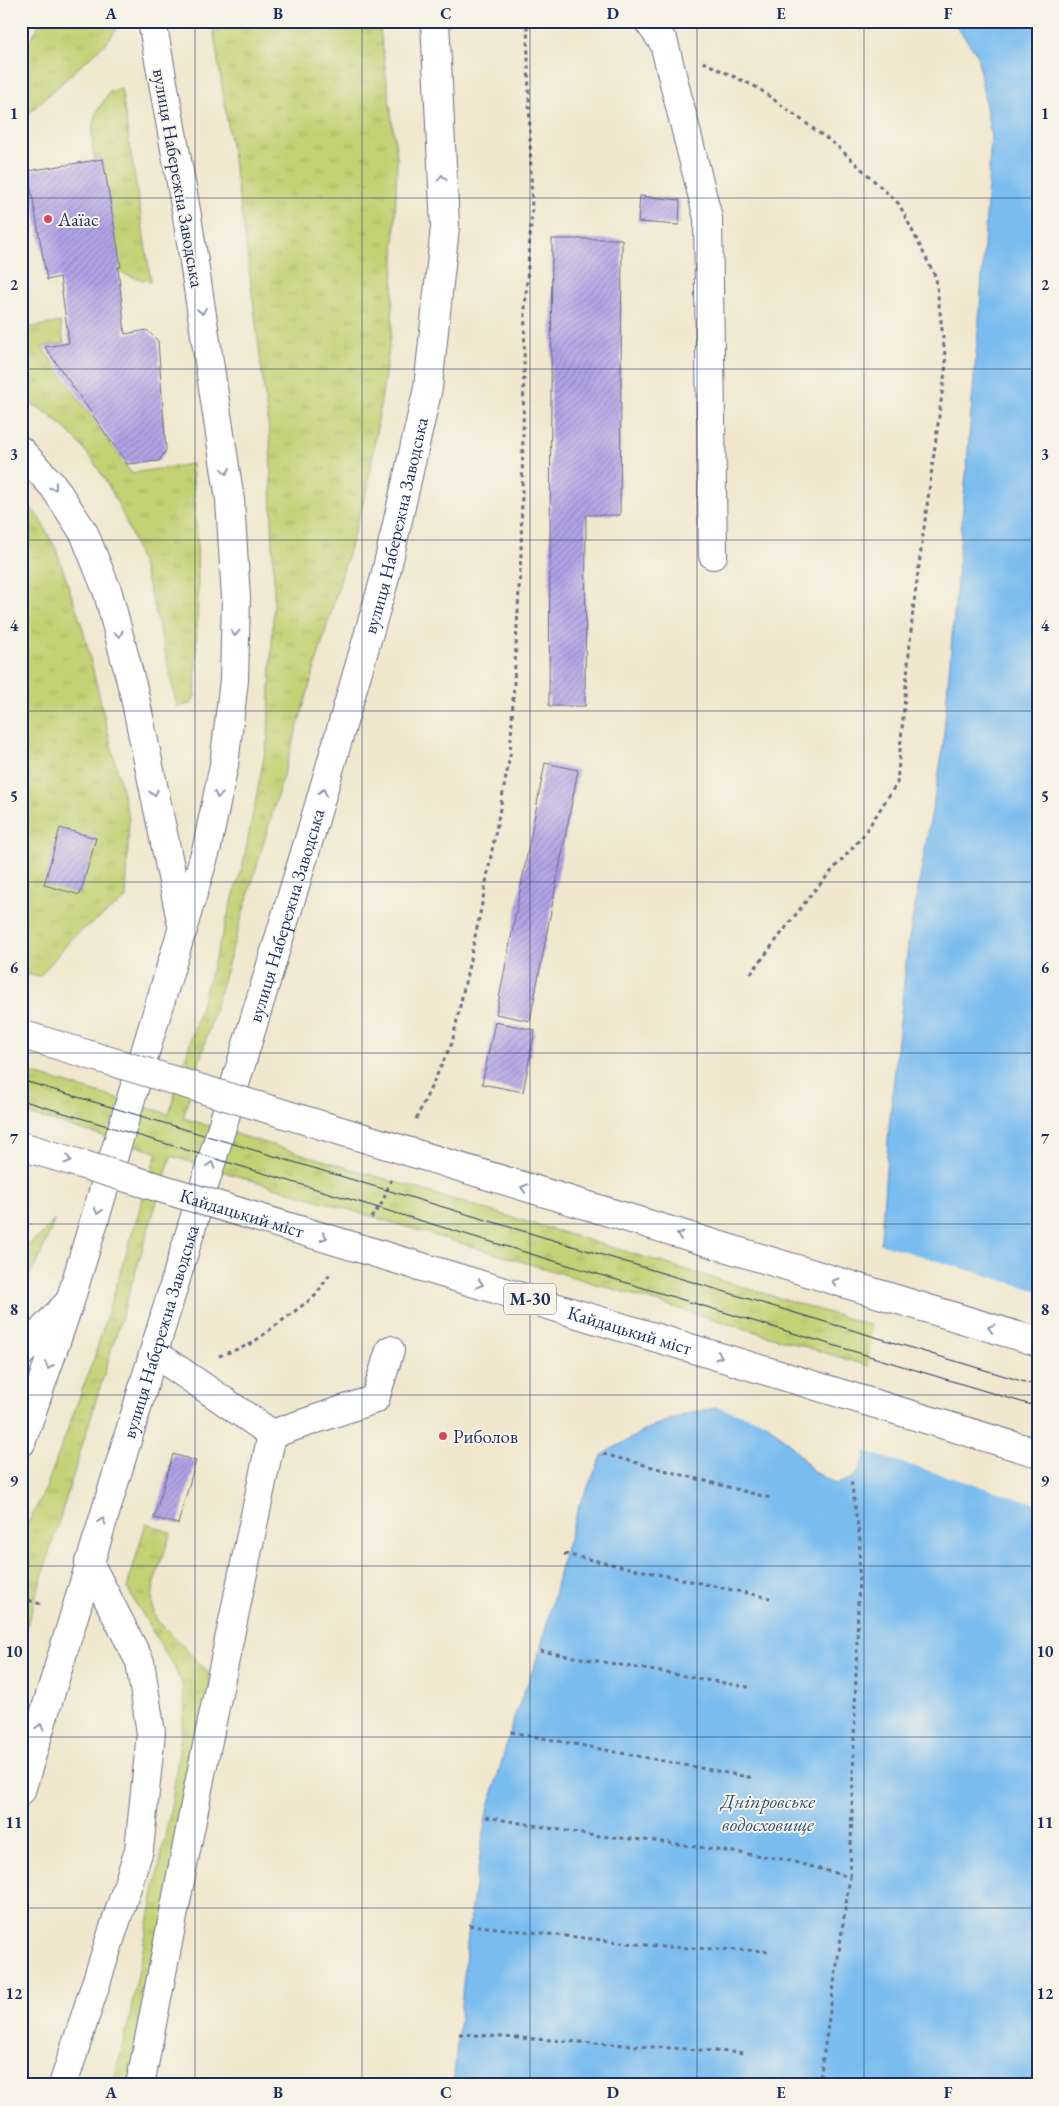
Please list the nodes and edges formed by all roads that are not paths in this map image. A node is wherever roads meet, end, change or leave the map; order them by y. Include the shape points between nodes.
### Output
1 (152, 21) edge
2 (435, 21) edge
3 (648, 21) edge
4 (21, 451) edge
5 (713, 555) dead end
6 (183, 930) junction
7 (24, 1035) edge
8 (21, 1146) edge
9 (70, 1301) junction
10 (1038, 1342) edge
11 (390, 1350) dead end
12 (21, 1352) edge
13 (154, 1353) junction
14 (272, 1434) junction
15 (21, 1443) edge
16 (1038, 1453) edge
17 (89, 1562) junction
18 (21, 1791) edge
19 (63, 2085) edge
20 (140, 2085) edge

1 -> 6 main road, вулиця Набережна Заводська via 215,396 230,500 236,598 234,680 224,765 207,847
13 -> 2 main road, вулиця Набережна Заводська via 384,581 428,388 445,227
3 - 5 main road via 664,43 708,218
4 -> 6 main road via 54,487 84,533 108,593 134,693
6 -> 9 main road, вулиця Набережна Заводська
10 -> 7 main road, bridge
8 -> 16 main road, Кайдацький міст / М-30, bridge
9 - 12 main road
9 -> 15 main road, вулиця Набережна Заводська
11 - 14 main road via 375,1399
13 - 14 main road
17 -> 13 main road, вулиця Набережна Заводська
14 - 20 main road
18 -> 17 main road, вулиця Набережна Заводська
17 - 19 main road via 140,1662 151,1733 139,1850

